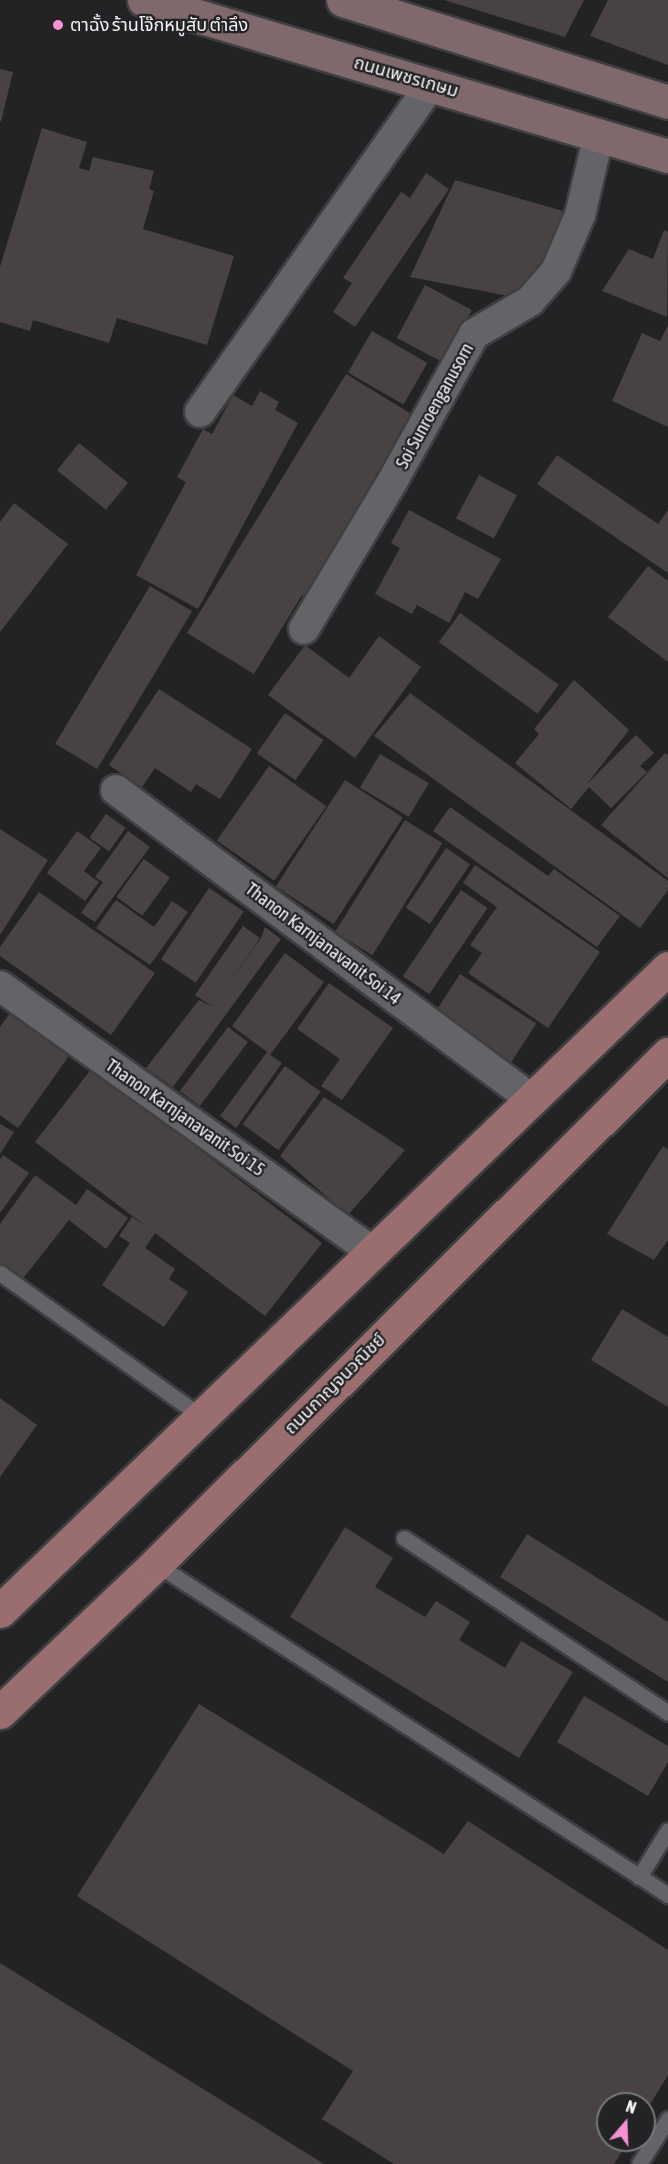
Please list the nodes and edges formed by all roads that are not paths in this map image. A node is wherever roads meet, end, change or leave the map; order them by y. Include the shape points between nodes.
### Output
1 (144, 0) edge
2 (343, 0) edge
3 (380, 4) edge
4 (430, 84) junction
5 (668, 102) edge
6 (599, 134) junction
7 (668, 156) edge
8 (200, 412) dead end
9 (304, 629) dead end
10 (116, 790) dead end
11 (668, 968) edge
12 (0, 986) edge
13 (668, 1054) edge
14 (530, 1098) junction
15 (370, 1250) junction
16 (0, 1273) edge
17 (205, 1419) junction
18 (404, 1538) dead end
19 (156, 1564) junction
20 (0, 1611) edge
21 (0, 1712) edge
22 (668, 1713) edge
23 (668, 1830) edge
24 (639, 1877) junction
25 (668, 1895) edge
26 (668, 2119) edge
27 (639, 2164) edge

1 - 4 main road, ถนนเพชรเกษม
2 - 3 main road
3 - 5 main road
4 - 6 main road, ถนนเพชรเกษม
4 - 8 street
6 - 7 main road, ถนนเพชรเกษม
6 - 9 street, Soi Sunroenganusorn via 580,215 556,271 530,302 474,334 393,483
10 - 14 street, Thanon Karnjanavanit Soi 14
11 - 14 main road
12 - 15 street, Thanon Karnjanavanit Soi 15
13 - 19 main road, ถนนกาญจนวณิชย์
14 - 15 main road
15 - 17 main road
16 - 17 lane
17 - 20 main road
18 - 22 lane
19 - 21 main road, ถนนกาญจนวณิชย์
19 - 24 lane
23 - 24 lane
24 - 25 lane
26 - 27 lane

